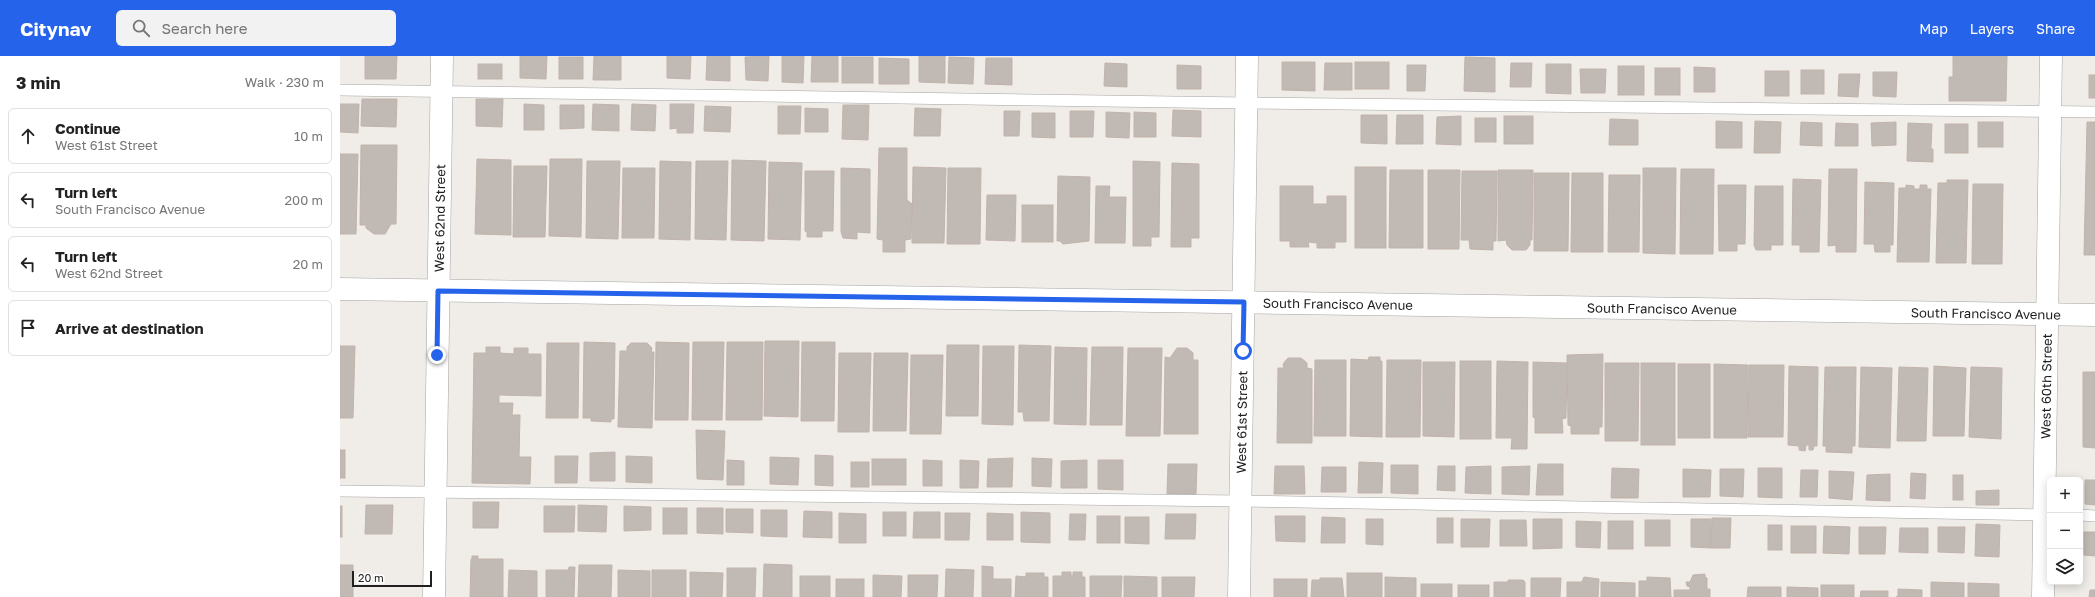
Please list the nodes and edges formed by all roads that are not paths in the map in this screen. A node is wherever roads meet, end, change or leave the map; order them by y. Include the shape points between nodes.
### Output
1 (442, 56) edge
2 (1247, 56) edge
3 (2051, 56) edge
4 (340, 90) edge
5 (441, 92) junction
6 (1246, 103) junction
7 (2050, 111) junction
8 (2095, 112) edge
9 (340, 289) edge
10 (438, 291) junction
11 (1244, 302) junction
12 (2047, 314) junction
13 (2095, 315) edge
14 (340, 491) edge
15 (435, 491) junction
16 (1241, 501) junction
17 (2047, 513) edge
18 (2047, 515) edge
19 (2083, 515) edge
20 (2095, 516) edge
21 (434, 597) edge
22 (1239, 597) edge
23 (2043, 597) edge

1 - 5 street, West 62nd Street
2 - 6 street, West 61st Street
3 - 7 street, West 60th Street
4 - 5 lane
5 - 6 lane
5 - 10 street, West 62nd Street
6 - 7 lane
6 - 11 street, West 61st Street
7 - 8 lane
7 - 12 street, West 60th Street
9 - 10 street, South Francisco Avenue
10 - 11 street, South Francisco Avenue
10 - 15 street, West 62nd Street
11 - 12 street, South Francisco Avenue
11 - 16 street, West 61st Street
12 - 13 street, South Francisco Avenue
12 - 17 street, West 60th Street
14 - 15 lane
15 - 16 lane
15 - 21 street, West 62nd Street
16 - 18 lane
16 - 22 street, West 61st Street
18 - 23 street, West 60th Street
19 - 20 lane

